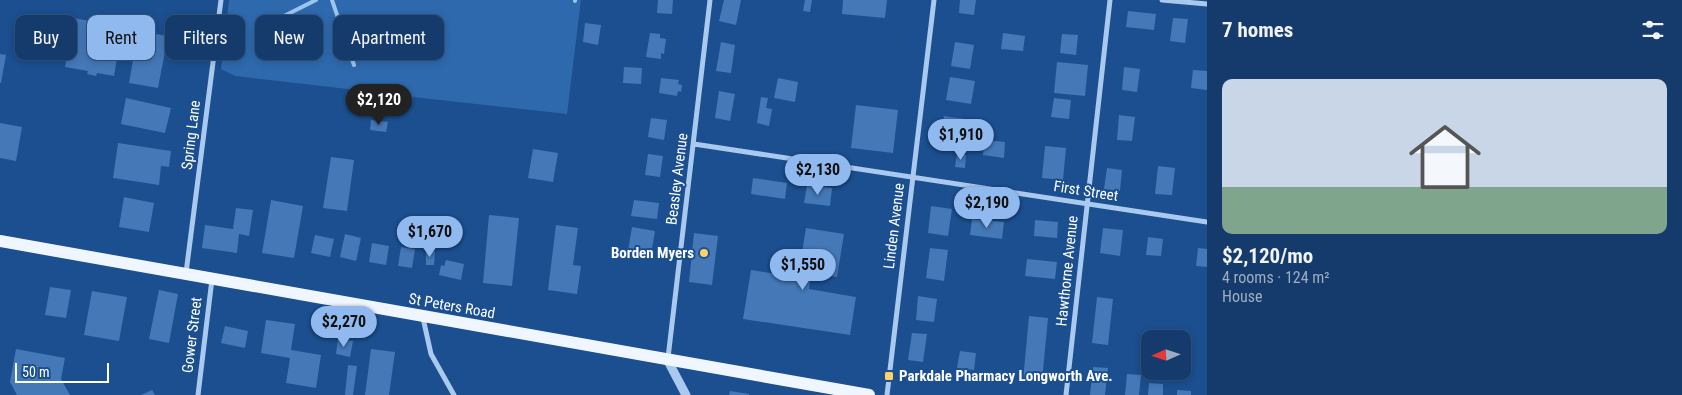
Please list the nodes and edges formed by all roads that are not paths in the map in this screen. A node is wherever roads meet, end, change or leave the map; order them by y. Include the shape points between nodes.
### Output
1 (221, 0) edge
2 (710, 0) edge
3 (934, 0) edge
4 (1110, 0) edge
5 (1162, 0) edge
6 (1207, 4) edge
7 (694, 144) junction
8 (913, 177) junction
9 (1087, 204) junction
10 (1207, 222) edge
11 (0, 241) edge
12 (186, 274) junction
13 (212, 278) junction
14 (423, 318) junction
15 (668, 361) junction
16 (198, 395) edge
17 (454, 395) edge
18 (686, 395) edge
19 (869, 395) edge
20 (887, 395) edge
21 (1066, 395) edge

1 - 12 street, Spring Lane
2 - 7 street, Beasley Avenue
3 - 8 street, Linden Avenue
4 - 9 street, Hawthorne Avenue
5 - 6 street
7 - 8 street, First Street
7 - 15 street, Beasley Avenue
8 - 9 street, First Street
8 - 20 street, Linden Avenue
9 - 10 street, First Street
9 - 21 street, Hawthorne Avenue
11 - 12 main road, St Peters Road
12 - 13 main road, St Peters Road
13 - 14 main road, St Peters Road
13 - 16 street, Gower Street
14 - 15 main road, St Peters Road
14 - 17 street via 431,354
15 - 18 street
15 - 19 main road, St Peters Road

